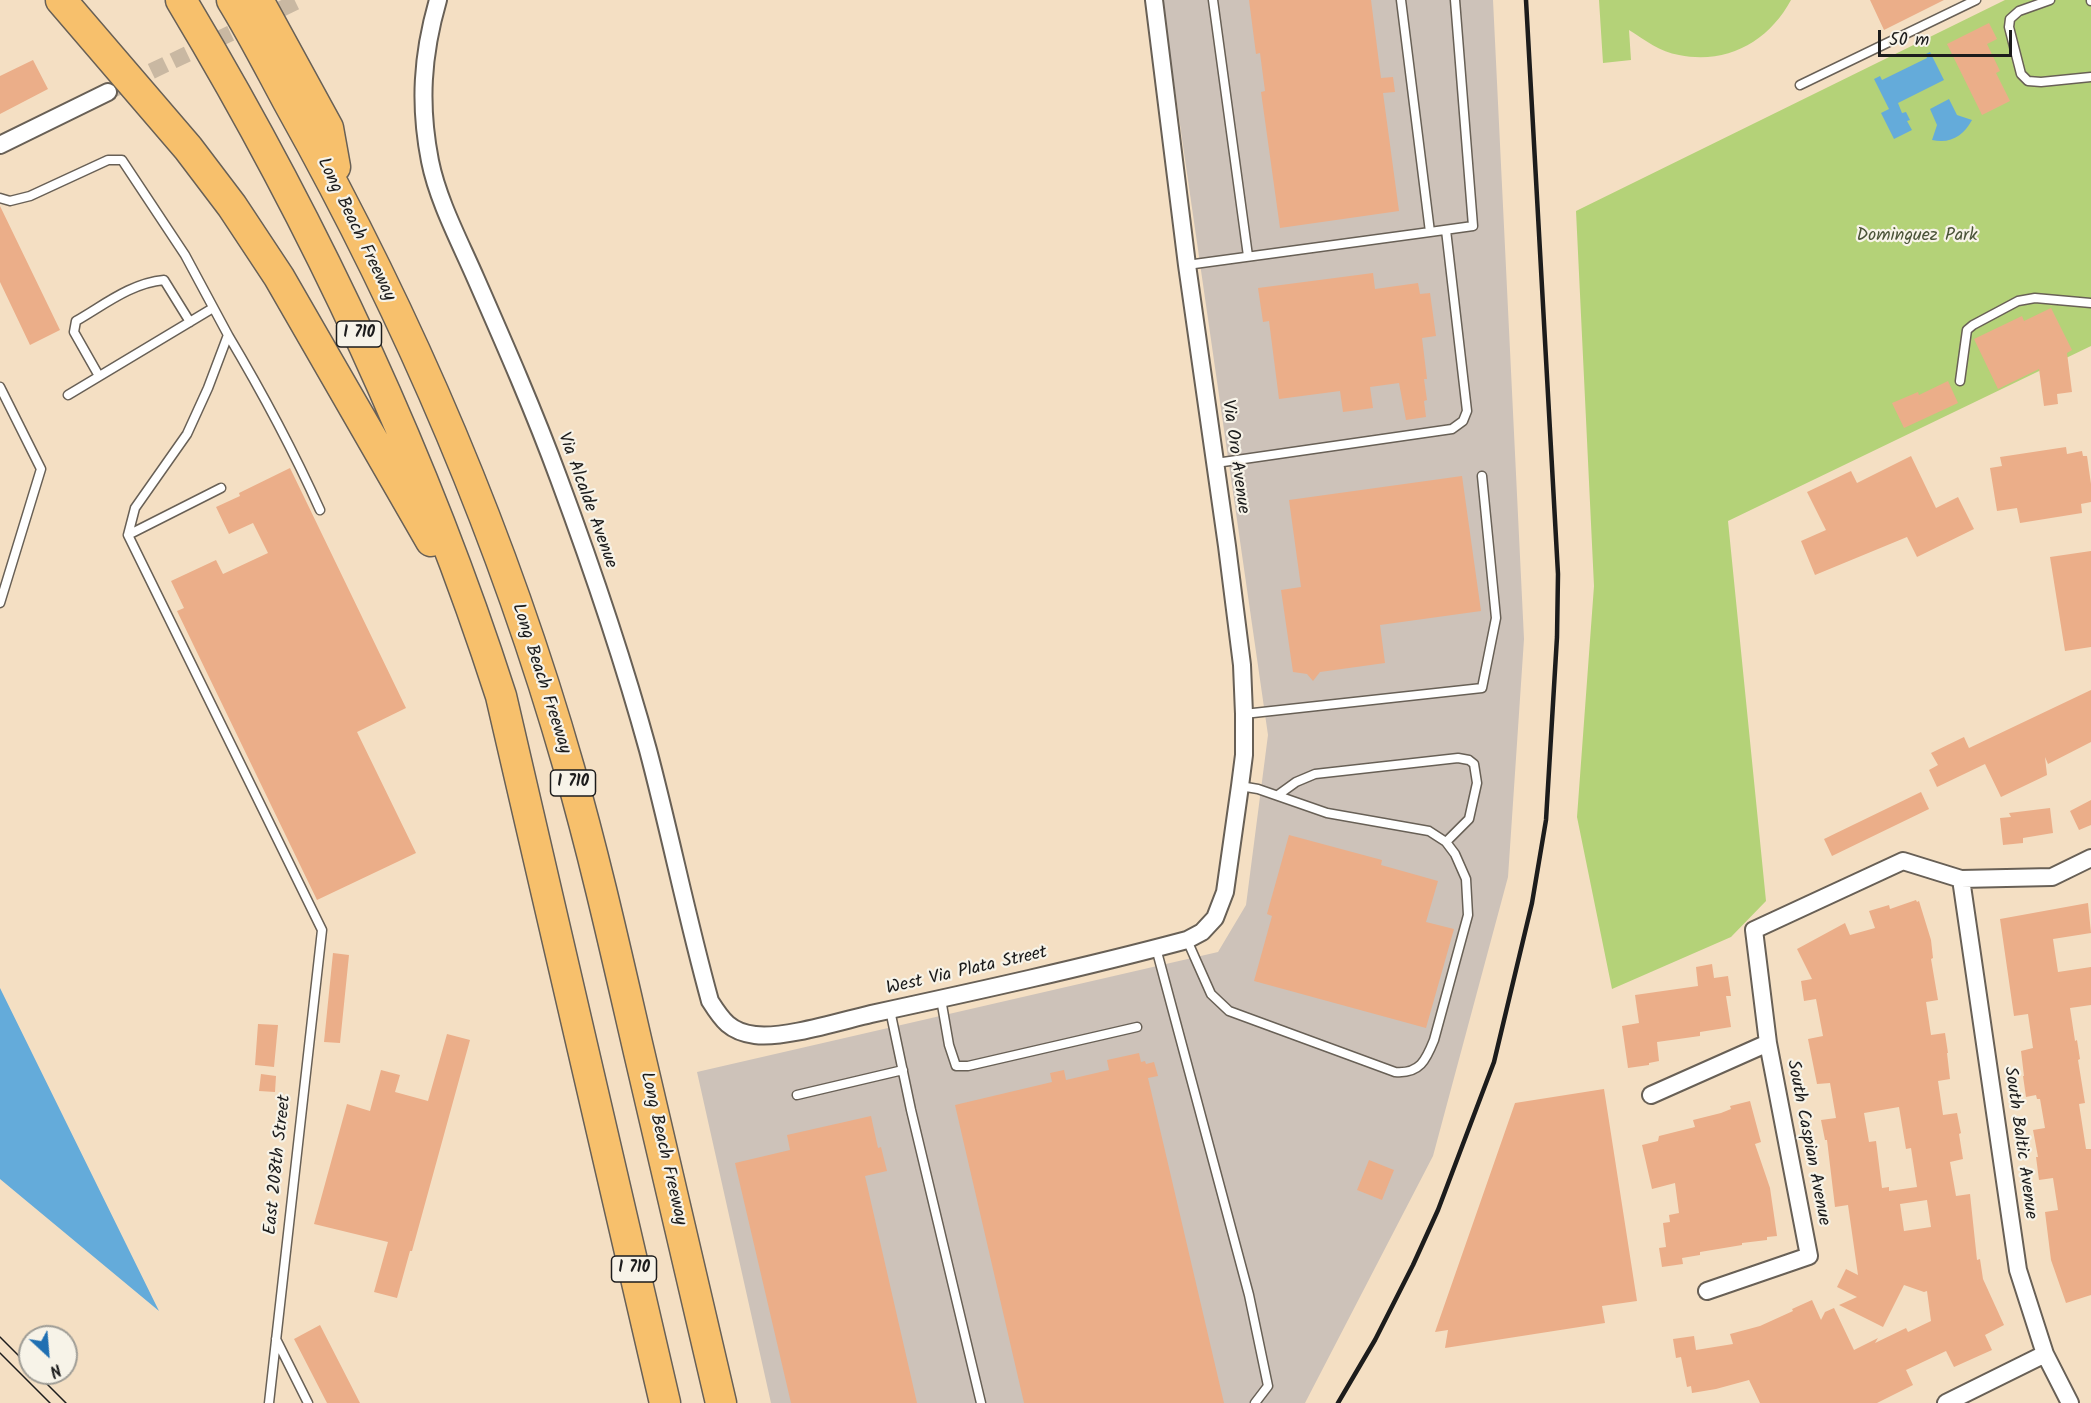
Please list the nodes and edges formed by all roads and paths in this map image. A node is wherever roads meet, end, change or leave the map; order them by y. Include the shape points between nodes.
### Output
1 (61, 0) edge
2 (181, 0) edge
3 (232, 0) edge
4 (258, 0) edge
5 (438, 0) edge
6 (1154, 0) edge
7 (1213, 0) edge
8 (1401, 0) edge
9 (1455, 0) edge
10 (1976, 0) edge
11 (2050, 0) edge
12 (2091, 77) edge
13 (1800, 86) dead end
14 (108, 92) tunnel mouth
15 (0, 146) edge
16 (339, 191) junction
17 (0, 198) edge
18 (1446, 230) junction
19 (1430, 232) junction
20 (1248, 256) junction
21 (1187, 265) junction
22 (2091, 303) edge
23 (213, 308) junction
24 (190, 322) junction
25 (228, 335) junction
26 (99, 376) junction
27 (1960, 381) dead end
28 (0, 387) edge
29 (68, 395) dead end
30 (1216, 463) junction
31 (1482, 476) dead end
32 (221, 488) dead end
33 (320, 510) dead end
34 (128, 535) junction
35 (0, 603) edge
36 (477, 620) junction
37 (1244, 714) junction
38 (1240, 786) junction
39 (1278, 795) junction
40 (1446, 842) junction
41 (2091, 858) edge
42 (1961, 879) junction
43 (1215, 918) joint
44 (1187, 940) junction
45 (1156, 948) junction
46 (941, 999) junction
47 (890, 1010) junction
48 (722, 1021) joint
49 (1137, 1028) dead end
50 (1768, 1042) junction
51 (903, 1070) junction
52 (797, 1095) dead end
53 (1651, 1095) dead end
54 (1707, 1291) dead end
55 (276, 1339) junction
56 (2045, 1354) junction
57 (269, 1403) edge
58 (308, 1403) edge
59 (665, 1403) edge
60 (721, 1403) edge
61 (981, 1403) edge
62 (1255, 1403) edge
63 (1946, 1403) edge
64 (2070, 1403) edge

1 - 36 highway via 188,148 232,206 279,277
2 - 36 highway, I 710 via 318,246 418,468
3 - 16 highway, Long Beach Freeway / I 710
4 - 16 highway via 328,128
5 - 48 street, Via Alcalde Avenue via 423,71 423,116 430,164 559,477 601,598 647,746 710,1001
6 - 21 street, Via Oro Avenue
7 - 20 lane
8 - 19 lane
9 - 18 lane via 1473,226
10 - 13 lane
11 - 12 lane via 2019,11 2010,19 2021,74 2028,81 2041,82
14 - 15 street
16 - 60 highway, Long Beach Freeway / I 710 via 435,399 489,528 568,765 597,871
17 - 23 lane via 10,201 30,196 108,160 122,160 185,255
18 - 19 lane
18 - 30 lane via 1467,411 1463,421 1452,429
19 - 20 lane
20 - 21 lane
21 - 30 street, Via Oro Avenue
22 - 27 lane via 2035,298 2018,301 1973,325 1967,330
23 - 24 lane
23 - 25 lane
24 - 26 lane
24 - 26 lane via 164,280 147,282 125,292 76,321 74,332
25 - 33 lane
25 - 34 lane via 187,434 135,508
26 - 29 lane
28 - 35 lane via 41,469
30 - 37 street, Via Oro Avenue via 1242,664
31 - 37 lane via 1496,618 1482,688
32 - 34 lane
34 - 55 lane, East 208th Street via 322,930
36 - 59 highway, I 710 via 501,696
37 - 38 street, Via Oro Avenue
38 - 39 lane
38 - 43 street, Via Oro Avenue via 1225,892
39 - 40 lane via 1327,813 1429,831
39 - 40 lane via 1315,774 1468,760 1474,764 1477,783 1469,819
40 - 44 lane via 1466,879 1468,915 1429,1054 1420,1066 1407,1073 1395,1072 1229,1011 1211,994
41 - 42 street via 2052,877
42 - 50 street, South Caspian Avenue via 1903,861 1754,930
42 - 56 street, South Baltic Avenue via 2018,1270
43 - 44 street, West Via Plata Street
44 - 45 street, West Via Plata Street
45 - 46 street, West Via Plata Street
45 - 62 lane via 1249,1295 1268,1386
46 - 47 street, West Via Plata Street
46 - 49 lane via 956,1066
47 - 48 street, West Via Plata Street via 783,1034 755,1035
47 - 51 lane
50 - 53 street
50 - 54 street, South Caspian Avenue via 1809,1256
51 - 52 lane
51 - 61 lane
55 - 57 lane, East 208th Street
55 - 58 lane
56 - 63 street
56 - 64 street, South Baltic Avenue

